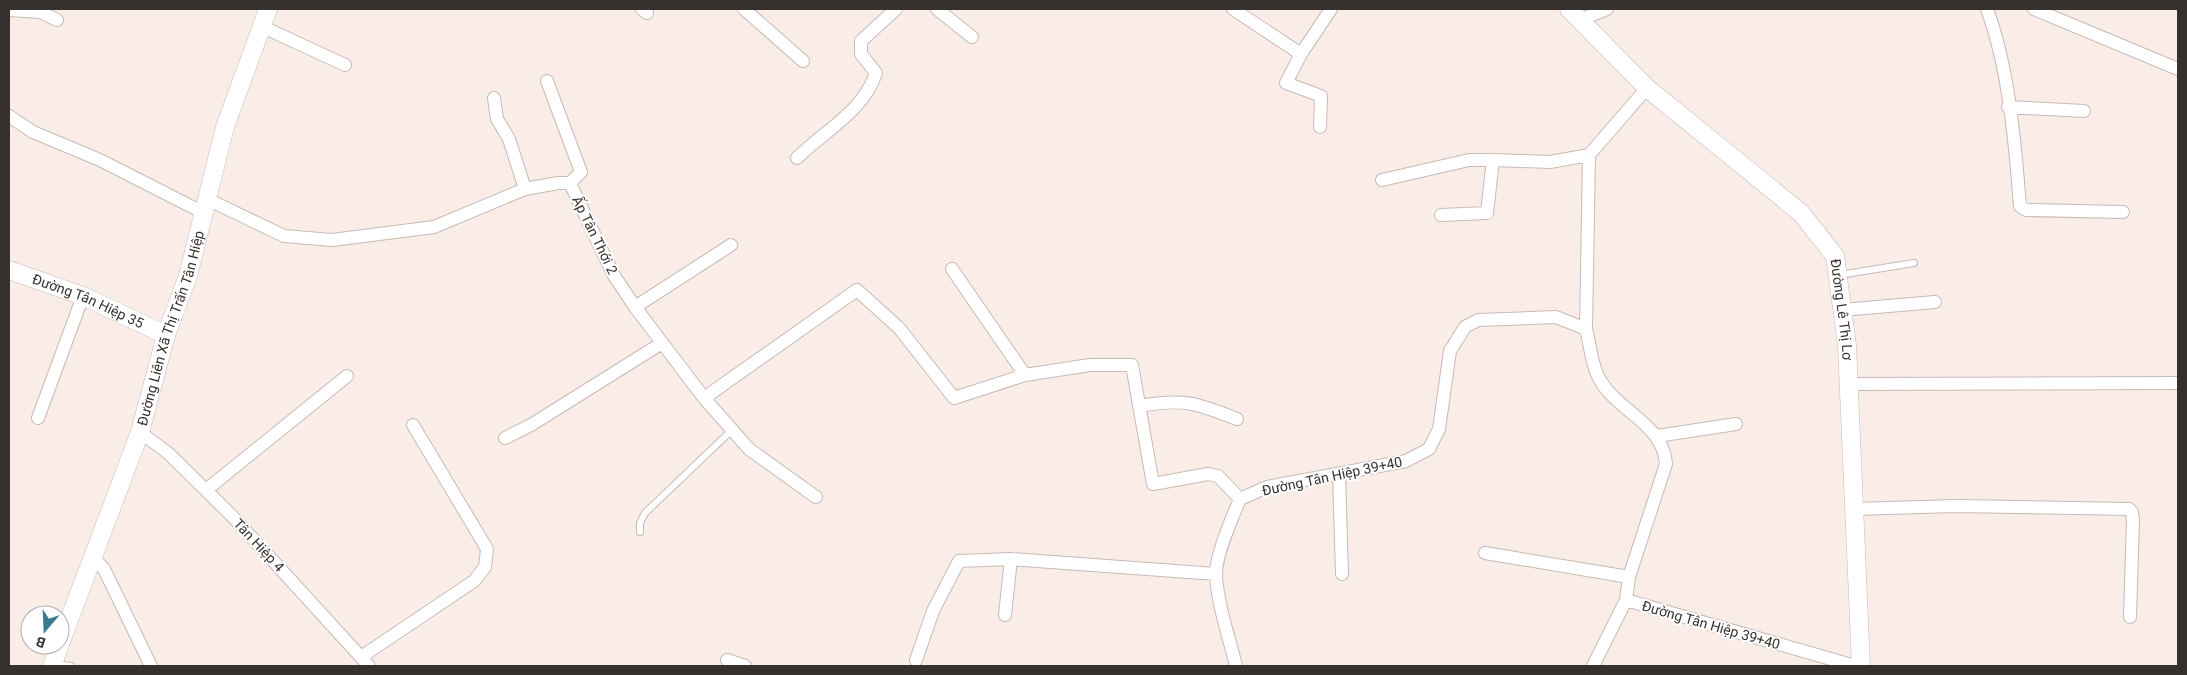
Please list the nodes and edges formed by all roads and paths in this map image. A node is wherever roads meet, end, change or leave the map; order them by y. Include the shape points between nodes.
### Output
1 (268, 9) edge
2 (744, 9) edge
3 (896, 9) edge
4 (937, 9) edge
5 (1233, 9) edge
6 (1331, 9) edge
7 (1607, 9) edge
8 (1986, 9) edge
9 (2034, 9) edge
10 (9, 10) edge
11 (1574, 14) edge
12 (57, 20) dead end
13 (261, 26) junction
14 (972, 36) dead end
15 (1301, 54) junction
16 (803, 61) dead end
17 (345, 65) dead end
18 (2178, 69) edge
19 (548, 81) dead end
20 (1647, 88) junction
21 (494, 98) dead end
22 (2008, 107) junction
23 (2084, 111) dead end
24 (9, 116) edge
25 (1320, 127) dead end
26 (1589, 155) junction
27 (797, 158) dead end
28 (1493, 160) junction
29 (1382, 180) dead end
30 (570, 183) junction
31 (525, 189) junction
32 (206, 206) junction
33 (2122, 212) dead end
34 (1441, 215) dead end
35 (731, 245) dead end
36 (1914, 263) dead end
37 (952, 269) dead end
38 (9, 270) edge
39 (1838, 275) junction
40 (83, 296) junction
41 (1935, 302) dead end
42 (635, 307) junction
43 (1842, 310) junction
44 (1586, 329) junction
45 (166, 335) junction
46 (662, 344) junction
47 (1024, 375) junction
48 (347, 376) dead end
49 (2178, 383) edge
50 (1849, 384) junction
51 (704, 398) junction
52 (1139, 406) junction
53 (38, 418) dead end
54 (1237, 419) dead end
55 (1736, 424) dead end
56 (413, 425) dead end
57 (732, 430) junction
58 (140, 432) junction
59 (1657, 436) junction
60 (505, 438) dead end
61 (1339, 474) junction
62 (206, 490) junction
63 (816, 497) dead end
64 (1240, 499) junction
65 (1854, 509) junction
66 (640, 532) dead end
67 (1485, 553) dead end
68 (93, 557) junction
69 (1011, 559) junction
70 (1216, 574) junction
71 (1342, 574) dead end
72 (1630, 576) junction
73 (1626, 600) junction
74 (1005, 615) dead end
75 (2130, 617) dead end
76 (70, 618) edge
77 (727, 660) dead end
78 (916, 660) dead end
79 (365, 662) edge
80 (52, 665) edge
81 (71, 666) edge
82 (151, 666) edge
83 (745, 666) edge
84 (1236, 666) edge
85 (1592, 666) edge
86 (1855, 666) edge
87 (1861, 666) edge

1 - 13 street, Đường Liên Xã Thị Trấn Tân Hiệp
2 - 16 street
3 - 27 street via 861,40 862,54 876,73 859,103
4 - 14 street
5 - 15 street
6 - 15 street
7 - 11 street
8 - 22 street via 1993,25
9 - 18 street
10 - 12 street via 40,12
11 - 20 street, Đường Lê Thị Lơ
13 - 17 street
13 - 32 street, Đường Liên Xã Thị Trấn Tân Hiệp via 225,127
15 - 25 street via 1286,83 1321,96
19 - 30 street via 581,172
20 - 26 street
20 - 39 street, Đường Lê Thị Lơ via 1801,213 1835,256
21 - 31 street via 497,119 509,139
22 - 23 street
22 - 33 street via 2022,208
24 - 32 street, Ấp Tân Thới 2 via 34,132
26 - 28 street via 1550,162
26 - 44 street
28 - 29 street via 1469,160
28 - 34 street via 1487,213
30 - 31 street, Ấp Tân Thới 2
30 - 42 street, Ấp Tân Thới 2 via 613,274
31 - 32 street, Ấp Tân Thới 2 via 434,227 332,240 284,236
32 - 45 street, Đường Liên Xã Thị Trấn Tân Hiệp via 188,276
35 - 42 street
36 - 39 lane
37 - 47 street
38 - 40 street, Đường Tân Hiệp 35
39 - 43 street, Đường Lê Thị Lơ
40 - 45 street, Đường Tân Hiệp 35
40 - 53 street
41 - 43 street
42 - 46 street, Ấp Tân Thới 2
43 - 50 street, Đường Lê Thị Lơ
44 - 59 street, Đường Tân Hiệp 39+40 via 1597,375 1613,395
44 - 61 street, Đường Tân Hiệp 39+40 via 1556,317 1478,320 1465,327 1450,351 1439,429 1429,449 1406,461
45 - 58 street, Đường Liên Xã Thị Trấn Tân Hiệp
46 - 51 street, Ấp Tân Thới 2
46 - 60 street
47 - 51 street via 954,398 899,328 857,290
47 - 52 street via 1090,365 1132,365
48 - 62 street
49 - 50 street
50 - 65 street, Đường Lê Thị Lơ
51 - 57 street, Ấp Tân Thới 2
52 - 54 street via 1165,401 1198,403
52 - 64 street via 1153,484 1208,474 1218,476
55 - 59 street
56 - 79 street via 486,549 485,567 474,582
57 - 63 street, Ấp Tân Thới 2 via 749,449
57 - 66 lane via 645,513
58 - 62 street, Tân Hiệp 4 via 168,453
58 - 68 street, Đường Liên Xã Thị Trấn Tân Hiệp
59 - 72 street, Đường Tân Hiệp 39+40 via 1666,464
61 - 64 street, Đường Tân Hiệp 39+40 via 1267,487
61 - 71 street
62 - 79 street, Tân Hiệp 4
64 - 70 street via 1227,530
65 - 75 street via 1955,506 2128,509 2133,520
65 - 87 street, Đường Lê Thị Lơ
67 - 72 street
68 - 76 street, Đường Liên Xã Thị Trấn Tân Hiệp
68 - 82 street via 104,570
69 - 70 street
69 - 74 street
69 - 78 street via 959,561 933,611
70 - 84 street
72 - 73 street, Đường Tân Hiệp 39+40
73 - 85 street
73 - 86 street, Đường Tân Hiệp 39+40
77 - 83 street
80 - 81 lane

